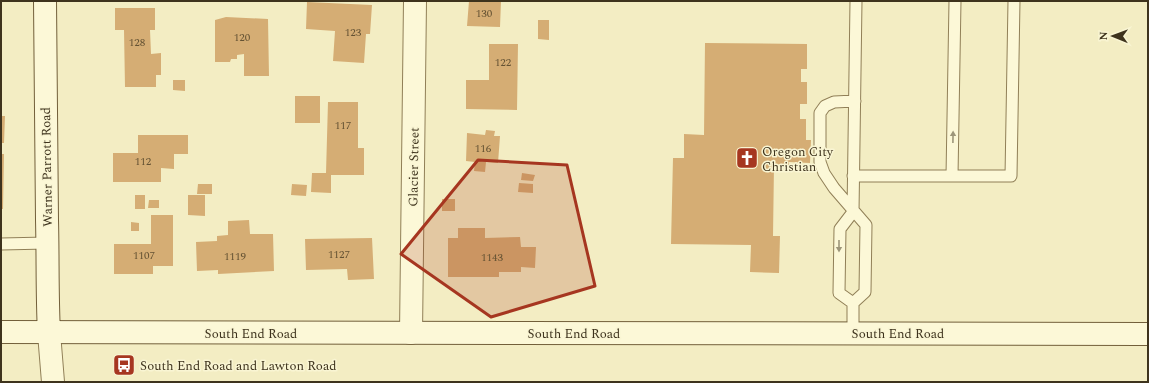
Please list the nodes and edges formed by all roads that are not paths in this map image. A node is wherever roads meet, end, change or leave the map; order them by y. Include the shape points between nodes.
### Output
1 (45, 1) edge
2 (415, 1) edge
3 (856, 1) edge
4 (955, 1) edge
5 (1014, 1) edge
6 (855, 101) junction
7 (853, 176) junction
8 (952, 176) junction
9 (853, 212) junction
10 (47, 243) junction
11 (1, 244) edge
12 (853, 303) junction
13 (1, 332) edge
14 (49, 333) junction
15 (411, 333) junction
16 (853, 333) junction
17 (1148, 334) edge
18 (53, 382) edge

1 - 10 main road, Warner Parrott Road
2 - 15 main road, Glacier Street
3 - 6 lane
8 -> 4 lane
5 - 8 lane via 1011,176
6 - 7 lane
6 - 9 lane via 834,102 825,106 820,113 820,162 824,173
7 - 8 lane
7 - 9 lane
9 - 12 lane via 866,226 865,292
9 -> 12 lane via 840,229 839,286 839,293
10 - 11 lane
10 - 14 main road, Warner Parrott Road
12 - 16 lane
13 - 14 main road, South End Road
14 - 15 main road, South End Road
14 - 18 main road, Warner Parrott Road
15 - 16 main road, South End Road
16 - 17 main road, South End Road

